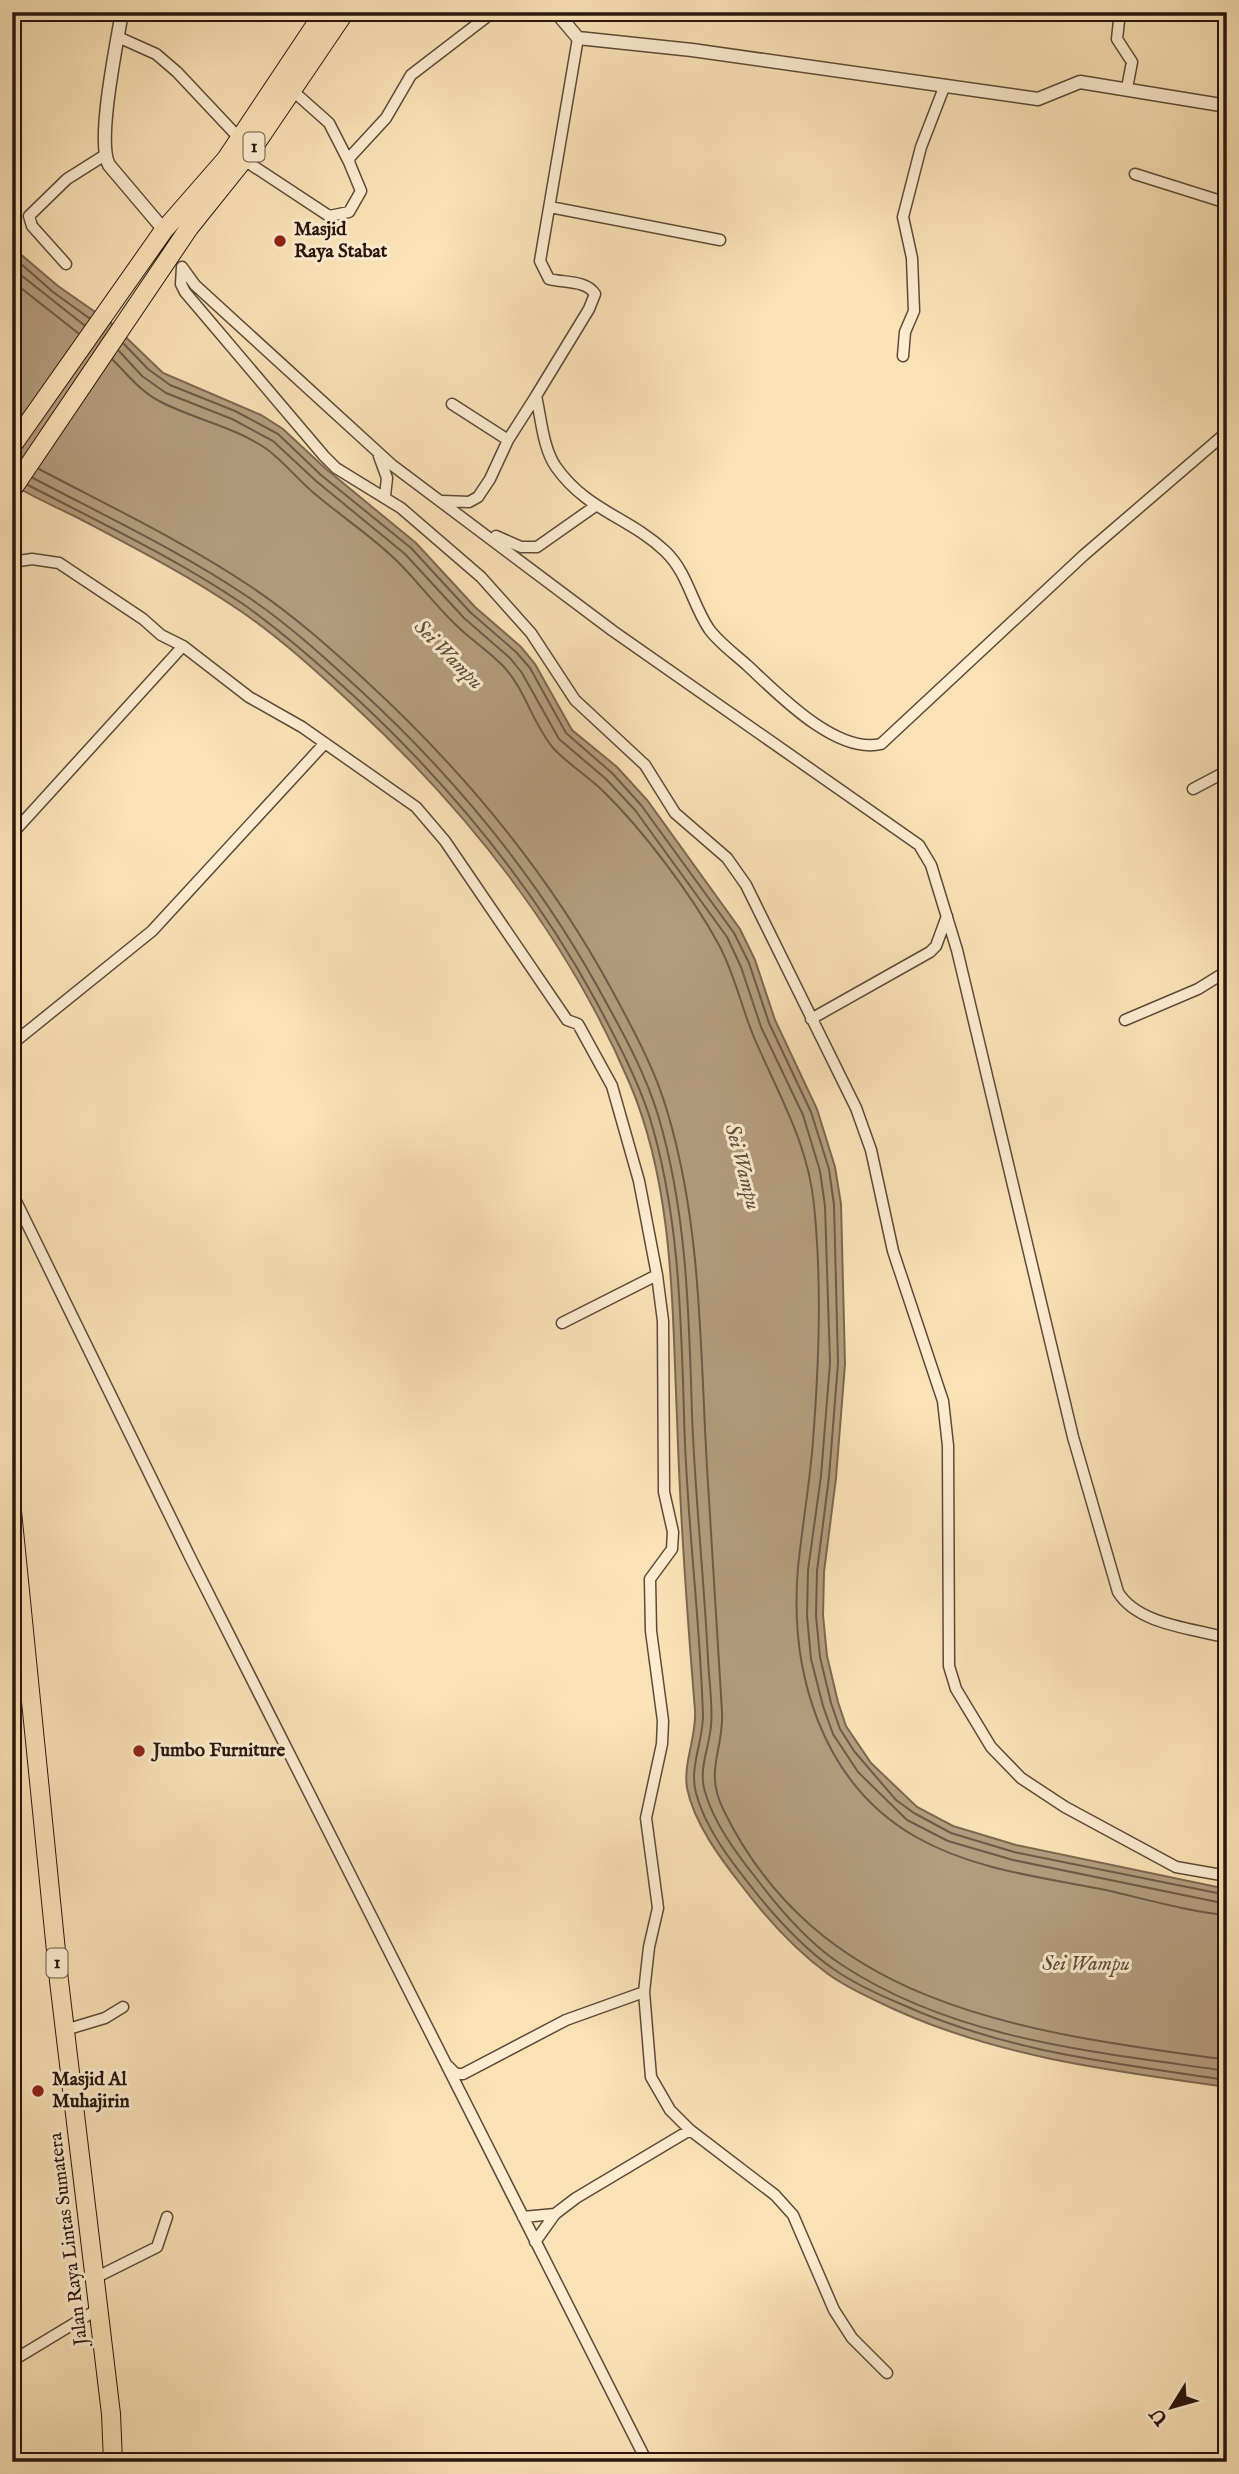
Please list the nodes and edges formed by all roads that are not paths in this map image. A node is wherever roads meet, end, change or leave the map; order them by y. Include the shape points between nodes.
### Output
1 (122, 12) edge
2 (324, 12) edge
3 (345, 12) edge
4 (493, 12) edge
5 (555, 12) edge
6 (1120, 12) edge
7 (118, 37) junction
8 (578, 38) junction
9 (945, 85) junction
10 (1127, 88) junction
11 (293, 91) junction
12 (1227, 106) edge
13 (246, 149) junction
14 (105, 155) junction
15 (349, 162) junction
16 (1135, 174) dead end
17 (1227, 203) edge
18 (550, 207) junction
19 (164, 230) junction
20 (720, 240) dead end
21 (177, 261) junction
22 (66, 264) dead end
23 (904, 356) dead end
24 (536, 396) junction
25 (452, 404) dead end
26 (1227, 432) edge
27 (508, 440) junction
28 (12, 446) edge
29 (373, 449) junction
30 (12, 490) edge
31 (385, 496) junction
32 (441, 501) junction
33 (594, 507) junction
34 (480, 530) junction
35 (12, 562) edge
36 (183, 646) junction
37 (326, 743) junction
38 (1227, 771) edge
39 (1193, 789) dead end
40 (12, 834) edge
41 (947, 916) junction
42 (1227, 971) edge
43 (811, 1019) junction
44 (1125, 1020) dead end
45 (12, 1044) edge
46 (12, 1193) edge
47 (657, 1275) junction
48 (562, 1323) dead end
49 (12, 1511) edge
50 (1227, 1638) edge
51 (1227, 1876) edge
52 (644, 1992) junction
53 (123, 2007) dead end
54 (65, 2030) junction
55 (445, 2065) junction
56 (690, 2130) junction
57 (555, 2214) junction
58 (167, 2217) dead end
59 (523, 2217) junction
60 (535, 2242) junction
61 (93, 2278) junction
62 (98, 2309) junction
63 (12, 2361) edge
64 (887, 2373) dead end
65 (113, 2459) edge
66 (647, 2462) edge

1 - 7 street
2 - 13 highway, 1
3 - 11 highway, 1
4 - 15 street via 411,75 386,118
5 - 8 street
6 - 10 street via 1117,39 1132,62
7 - 13 street via 156,54 177,72
7 - 14 street
8 - 9 street via 606,38
8 - 18 street
9 - 10 street via 1038,99 1080,82
9 - 23 street via 921,146 902,217 912,258 914,311 905,332
10 - 12 street
11 - 13 highway, 1
11 - 15 street via 329,123
13 - 15 street via 329,216 349,212 361,191
13 - 19 highway, 1
13 - 21 highway, 1 via 189,228
14 - 19 street
14 - 22 street via 67,179 29,216 29,223
16 - 17 street
18 - 20 street
18 - 24 street via 540,261 544,273 553,280 589,287 595,294
19 - 28 highway, 1
21 - 29 street via 195,285
21 - 30 highway, 1 via 156,276
21 - 31 street via 185,292 324,456
24 - 27 street
24 - 33 street via 553,461
25 - 27 street
26 - 33 street via 1084,555 910,720 873,746 843,738 791,709 709,629 674,561 640,532
27 - 32 street via 478,497 469,502
29 - 31 street via 387,478
29 - 32 street
31 - 43 street via 481,577 531,633 575,700 645,765 675,813 727,858 777,942
32 - 34 street
33 - 34 street via 537,547 522,547
34 - 41 street via 654,660 912,838 931,865
35 - 36 street via 32,559 59,564
36 - 37 street via 249,697
36 - 40 street
37 - 45 street via 152,931
37 - 47 street via 416,807 445,841 567,1020 578,1024 612,1086 639,1181
38 - 39 street
41 - 43 street via 930,952
41 - 50 street via 1073,1437 1118,1592 1133,1608 1152,1618
42 - 44 street via 1198,989
43 - 51 street via 856,1108 871,1150 893,1251 943,1401 948,1446 949,1666 956,1689 990,1748 1021,1779 1176,1867
46 - 55 street
47 - 48 street
47 - 52 street via 663,1321 664,1492 673,1532 672,1549 650,1579 651,1631 663,1721 646,1818 658,1908
49 - 54 highway, Jalan Raya Lintas Sumatera / 1
52 - 55 street via 566,2020 463,2074
52 - 56 street via 651,2077 670,2110
53 - 54 street via 106,2018
54 - 61 highway, Jalan Raya Lintas Sumatera / 1
55 - 59 street
56 - 57 street
56 - 64 street via 764,2186 793,2216 834,2309 860,2348
57 - 59 street
57 - 60 street
58 - 61 street via 157,2247
59 - 60 street
60 - 66 street
61 - 62 highway, Jalan Raya Lintas Sumatera / 1
62 - 63 street
62 - 65 highway, Jalan Raya Lintas Sumatera / 1

